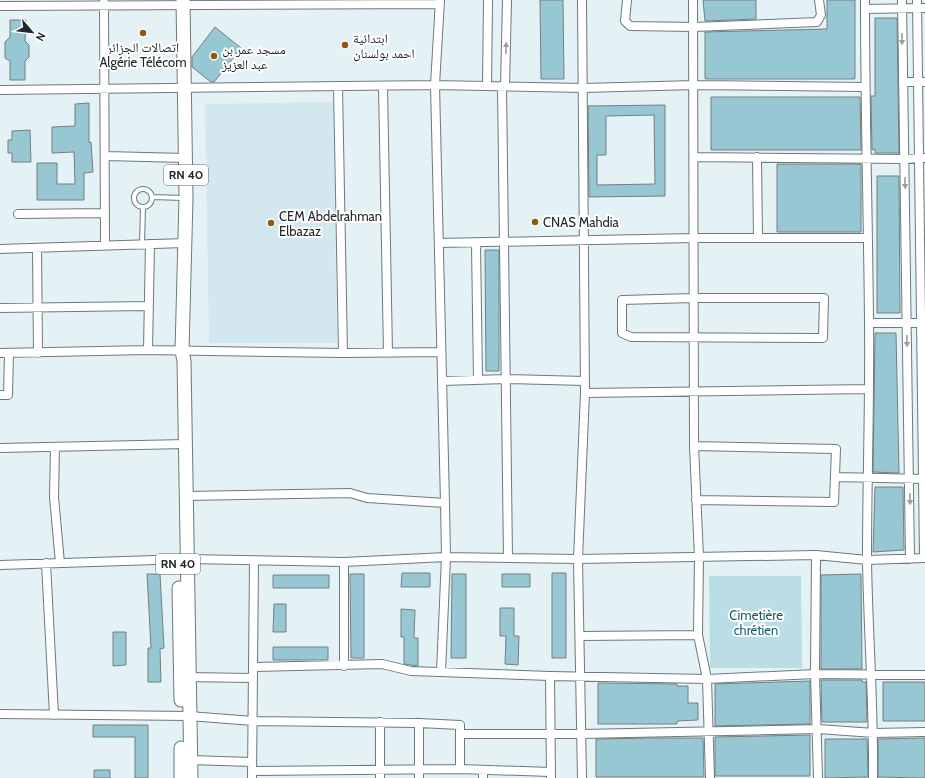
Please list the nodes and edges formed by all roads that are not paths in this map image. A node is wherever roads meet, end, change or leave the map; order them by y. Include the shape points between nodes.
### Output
1 (488, 0) edge
2 (507, 0) edge
3 (582, 0) edge
4 (627, 0) edge
5 (694, 0) edge
6 (818, 0) edge
7 (865, 0) edge
8 (902, 0) edge
9 (183, 2) edge
10 (440, 2) edge
11 (104, 3) edge
12 (253, 3) edge
13 (920, 5) edge
14 (0, 6) edge
15 (865, 9) junction
16 (902, 9) junction
17 (694, 27) junction
18 (903, 82) junction
19 (922, 82) edge
20 (435, 85) junction
21 (694, 85) junction
22 (383, 86) junction
23 (487, 86) junction
24 (503, 86) junction
25 (338, 87) junction
26 (865, 87) junction
27 (583, 88) junction
28 (184, 89) junction
29 (0, 90) edge
30 (104, 90) junction
31 (105, 156) junction
32 (695, 157) junction
33 (757, 157) junction
34 (186, 158) junction
35 (866, 158) junction
36 (922, 158) edge
37 (904, 159) junction
38 (152, 197) junction
39 (186, 198) junction
40 (143, 207) junction
41 (105, 213) junction
42 (18, 214) dead end
43 (694, 238) junction
44 (758, 238) junction
45 (868, 238) junction
46 (584, 241) junction
47 (185, 243) junction
48 (439, 243) junction
49 (503, 243) junction
50 (146, 244) junction
51 (476, 244) junction
52 (906, 244) junction
53 (923, 244) edge
54 (104, 245) junction
55 (37, 248) junction
56 (0, 249) edge
57 (694, 298) junction
58 (148, 306) junction
59 (38, 307) junction
60 (0, 308) edge
61 (869, 323) junction
62 (907, 323) junction
63 (923, 323) edge
64 (694, 337) junction
65 (148, 350) junction
66 (182, 351) junction
67 (441, 352) junction
68 (0, 353) edge
69 (9, 353) junction
70 (38, 353) junction
71 (388, 353) junction
72 (343, 354) junction
73 (506, 379) junction
74 (478, 380) junction
75 (442, 381) junction
76 (585, 382) junction
77 (869, 389) junction
78 (694, 392) junction
79 (585, 393) junction
80 (0, 395) edge
81 (182, 444) junction
82 (694, 446) junction
83 (55, 447) junction
84 (0, 448) edge
85 (835, 477) junction
86 (868, 478) junction
87 (909, 479) junction
88 (924, 479) edge
89 (186, 496) junction
90 (696, 500) junction
91 (445, 503) junction
92 (816, 555) junction
93 (446, 557) junction
94 (699, 557) junction
95 (508, 558) junction
96 (925, 558) edge
97 (183, 559) junction
98 (578, 559) junction
99 (910, 559) junction
100 (867, 560) junction
101 (254, 561) junction
102 (344, 562) junction
103 (60, 563) junction
104 (46, 564) junction
105 (0, 565) edge
106 (698, 635) junction
107 (580, 636) junction
108 (344, 666) junction
109 (253, 667) junction
110 (441, 672) junction
111 (815, 674) junction
112 (870, 675) junction
113 (925, 675) edge
114 (550, 676) junction
115 (580, 676) junction
116 (185, 677) junction
117 (253, 678) junction
118 (707, 679) junction
119 (0, 714) edge
120 (54, 715) junction
121 (185, 716) junction
122 (253, 721) junction
123 (380, 722) junction
124 (419, 723) junction
125 (818, 729) junction
126 (709, 732) junction
127 (925, 732) edge
128 (874, 733) junction
129 (460, 734) junction
130 (550, 734) junction
131 (581, 734) junction
132 (190, 760) junction
133 (419, 769) junction
134 (460, 769) junction
135 (252, 770) edge
136 (288, 774) edge
137 (344, 774) edge
138 (380, 774) edge
139 (483, 774) edge
140 (551, 775) edge
141 (181, 778) edge
142 (191, 778) edge
143 (419, 778) edge
144 (582, 778) edge
145 (710, 778) edge
146 (818, 778) edge
147 (873, 778) edge

1 - 23 street
24 -> 2 street
3 - 27 street
4 - 17 street via 625,21 630,26
5 - 17 street
6 - 17 street via 821,15 817,22
7 - 15 street
8 - 16 street
9 - 11 street
9 - 12 street
9 - 28 main road, RN 40
10 - 12 street
10 - 20 street
11 - 14 street
11 - 30 street
13 - 16 street
13 - 19 street
15 - 16 street
15 - 26 street
16 -> 18 street
17 - 21 street
18 - 19 street
18 - 37 street
19 - 36 street
20 - 22 street
20 - 23 street
20 - 48 street
21 - 26 street
21 - 27 street
21 - 32 street
22 - 25 street
22 - 71 street
23 - 24 street
24 - 27 street
24 - 49 street
25 - 28 street
25 - 72 street
26 - 35 street
27 - 46 street
28 - 30 street
28 - 34 main road, RN 40
29 - 30 street
30 - 31 street
31 - 34 street
31 - 41 street
32 - 33 street
32 - 43 street
33 - 35 street
33 - 44 street
34 - 39 main road, RN 40
35 - 37 street
35 - 45 street
36 - 37 street
36 - 53 street
37 -> 52 street
38 - 39 lane
38 - 40 lane via 150,203
38 - 40 lane via 145,190 137,192 136,203
39 - 47 main road, RN 40
40 - 50 lane
41 - 42 street
41 - 54 street
43 - 44 street
43 - 46 street
43 - 57 street
44 - 45 street
45 - 61 street
46 - 49 street
46 - 76 street
47 - 50 street
47 - 66 main road, RN 40
48 - 51 street
48 - 67 street
49 - 51 street
49 - 73 street
50 - 54 street
50 - 58 street
51 - 74 street
52 - 53 street
52 - 62 street
53 - 63 street
54 - 55 street
55 - 56 street
55 - 59 street
57 - 64 street
57 - 64 street via 622,300 622,333 631,337
57 - 64 street via 824,298 823,338
58 - 59 street
58 - 65 street
59 - 60 street
59 - 70 street
61 - 62 street
61 - 77 street
62 - 63 street
62 -> 87 street
63 - 88 street
64 - 78 street
65 - 66 street
65 - 70 street
66 - 72 street
66 - 81 main road, RN 40
67 - 71 street
67 - 75 street
68 - 69 street
69 - 70 street
69 - 80 street via 8,395
71 - 72 street
73 - 74 street
73 - 76 street
73 - 95 street
74 - 75 street
75 - 91 street
76 - 79 street
77 - 78 street
77 - 86 street
78 - 79 street
78 - 82 street
79 - 98 street
81 - 83 street
81 - 89 main road, RN 40
81 - 97 main road, RN 40
82 - 85 street via 836,449
82 - 90 street
83 - 84 street
83 - 103 street via 54,497
85 - 86 street
85 - 90 street via 834,502
86 - 87 street
86 - 100 street
87 - 88 street
87 -> 99 street
88 - 96 street
89 - 91 street via 350,492 367,498
89 - 97 main road, RN 40
90 - 94 street
91 - 93 street
92 - 94 street
92 - 100 street
92 - 111 street
93 - 95 street
93 - 102 street
93 - 110 street
94 - 98 street
94 - 106 street
95 - 98 street
96 - 99 street
97 - 101 street
97 - 103 street
97 - 116 main road, RN 40
98 - 107 street
99 - 100 street
100 - 112 street
101 - 102 street
101 - 109 street
102 - 108 street
103 - 104 street
104 - 105 street
104 - 120 street
106 - 107 street
106 - 118 street
107 - 115 street
108 - 109 street
108 - 110 street via 382,664 411,671
109 - 117 street
110 - 114 street
111 - 112 street
111 - 118 street
111 - 125 street
112 - 113 street
112 - 128 street
114 - 115 street
114 - 130 street
115 - 118 street
115 - 131 street
116 - 117 street
116 - 121 main road, RN 40
117 - 122 street
118 - 126 street
119 - 120 street
120 - 121 street
121 - 122 street
121 - 132 main road, RN 40
121 - 141 main road, RN 40
122 - 123 street
122 - 135 street
123 - 124 street
123 - 138 street
124 - 129 street via 460,725
124 - 133 street
125 - 126 street
125 - 128 street
125 - 146 street
126 - 131 street
126 - 145 street
127 - 128 street
128 - 147 street
129 - 130 street
129 - 134 street
130 - 131 street
130 - 140 street
131 - 144 street
132 - 135 street
132 - 142 main road, RN 40
133 - 134 street
133 - 138 street
133 - 143 street
134 - 139 street
135 - 136 street
136 - 137 street
137 - 138 street
139 - 140 street

